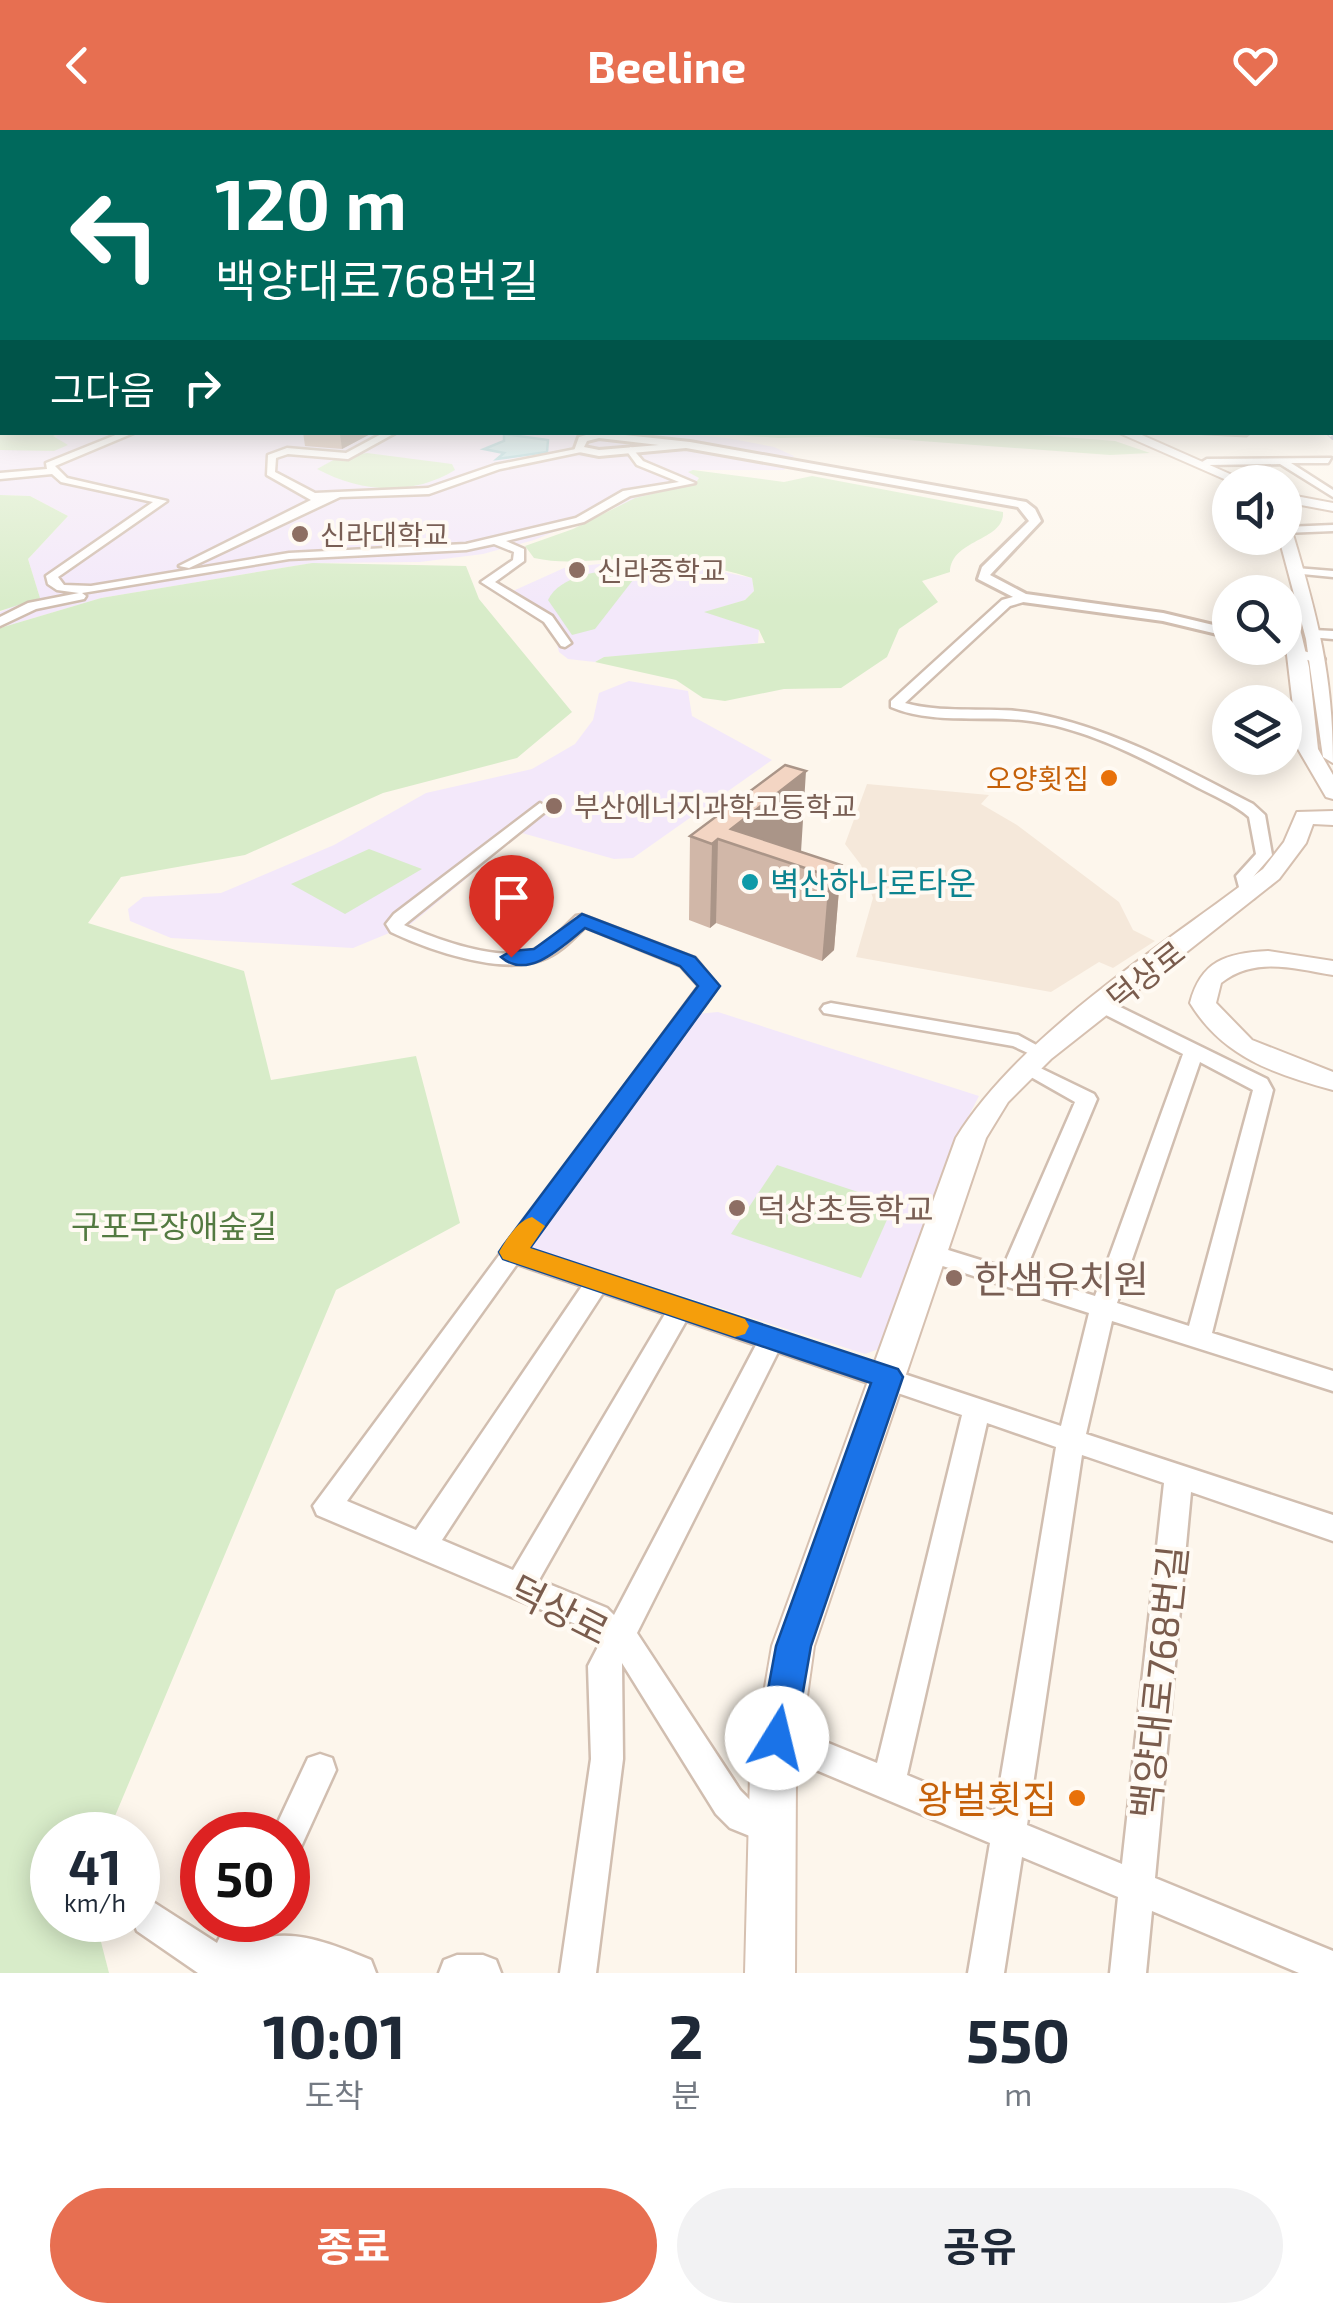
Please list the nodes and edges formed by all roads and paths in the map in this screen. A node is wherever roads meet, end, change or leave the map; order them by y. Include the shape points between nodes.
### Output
1 (124, 435) edge
2 (388, 435) edge
3 (584, 435) edge
4 (1130, 435) edge
5 (1145, 435) edge
6 (589, 436) junction
7 (689, 446) junction
8 (631, 450) junction
9 (581, 451) junction
10 (1328, 460) dead end
11 (1282, 461) junction
12 (1207, 462) junction
13 (1214, 465) edge
14 (1212, 470) edge
15 (52, 471) junction
16 (0, 476) edge
17 (297, 486) junction
18 (1333, 494) edge
19 (333, 495) junction
20 (315, 498) junction
21 (1302, 502) edge
22 (1333, 508) edge
23 (1333, 528) edge
24 (1302, 529) edge
25 (495, 540) junction
26 (1292, 555) edge
27 (1296, 571) junction
28 (1333, 574) edge
29 (160, 578) junction
30 (116, 587) junction
31 (1023, 598) junction
32 (0, 622) edge
33 (1212, 628) edge
34 (1302, 633) edge
35 (1314, 634) junction
36 (1333, 636) edge
37 (565, 643) dead end
38 (1318, 665) edge
39 (1308, 749) junction
40 (1333, 757) edge
41 (1333, 793) edge
42 (540, 808) dead end
43 (1319, 818) edge
44 (1248, 894) junction
45 (1332, 968) edge
46 (1103, 1006) junction
47 (831, 1008) dead end
48 (1194, 1051) junction
49 (1033, 1061) junction
50 (1333, 1081) edge
51 (512, 1252) junction
52 (932, 1254) junction
53 (1010, 1279) junction
54 (598, 1281) junction
55 (681, 1308) junction
56 (1103, 1308) junction
57 (772, 1338) junction
58 (1198, 1338) junction
59 (888, 1377) junction
60 (1333, 1381) edge
61 (977, 1407) junction
62 (1071, 1439) junction
63 (1179, 1476) junction
64 (1333, 1528) edge
65 (422, 1546) junction
66 (520, 1586) junction
67 (617, 1636) junction
68 (777, 1738) junction
69 (320, 1770) dead end
70 (888, 1784) junction
71 (300, 1812) edge
72 (772, 1828) junction
73 (1008, 1834) junction
74 (1136, 1888) junction
75 (160, 1925) edge
76 (235, 1942) edge
77 (1333, 1969) edge
78 (219, 1973) edge
79 (231, 1973) edge
80 (358, 1973) edge
81 (457, 1973) edge
82 (484, 1973) edge
83 (578, 1973) edge
84 (770, 1973) edge
85 (986, 1973) edge
86 (1128, 1973) edge

1 - 15 street via 56,460
2 - 17 street via 348,456 287,451 270,457 270,473
3 - 6 street
4 - 14 main road
5 - 12 main road
6 - 7 street
6 - 9 street via 579,444
7 - 8 street
7 - 31 street via 1022,504 1034,521 983,576
8 - 9 street
8 - 25 street via 640,463 690,483 628,493 580,520
9 - 19 street via 498,467 429,491
10 - 11 street
11 - 12 street
11 - 18 street
12 - 13 main road
15 - 16 street
15 - 30 street via 64,480 162,501 52,576 60,588
17 - 19 street
17 - 20 street
19 - 20 street
20 - 29 street
21 - 22 main road
23 - 24 street
25 - 29 street via 452,549 289,556
25 - 37 street via 520,551 518,560 487,582 548,619
26 - 27 main road
27 - 28 street
27 - 35 main road
29 - 30 street
30 - 32 street via 32,606
31 - 33 street
31 - 44 street via 1006,602 896,704 917,712 997,712 1085,728 1257,814 1264,855 1244,876
34 - 38 main road
35 - 36 street
35 - 38 main road
38 - 39 main road
38 - 40 main road
39 - 41 main road
39 - 43 main road
42 - 51 street via 394,924 466,951 529,958 553,947 582,920 688,962 708,980 706,994
43 - 44 main road, 덕상로
44 - 46 main road, 덕상로
45 - 50 main road via 1272,958 1234,963 1208,980 1203,1003 1223,1032 1254,1054
46 - 48 street
46 - 49 main road, 덕상로
47 - 49 street via 1018,1041
48 - 56 street
48 - 58 street via 1263,1090
49 - 52 main road, 덕상로 via 998,1096 971,1138
49 - 53 street via 1087,1099
51 - 54 street
51 - 65 street, 덕상로 via 327,1506
52 - 53 street
52 - 59 main road, 덕상로
53 - 56 street
54 - 55 street
54 - 65 street
55 - 57 street
55 - 66 street
56 - 58 street
56 - 62 street
57 - 59 street
57 - 67 street
58 - 60 street
59 - 61 street
59 - 68 main road, 덕상로 via 794,1646
61 - 62 street
61 - 70 street
62 - 63 street
62 - 73 street
63 - 64 street
63 - 74 street, 백양대로768번길
65 - 66 street, 덕상로
66 - 67 street, 덕상로 via 596,1618
67 - 72 street, 덕상로 via 728,1802
67 - 83 street via 604,1666 607,1759
68 - 70 street
68 - 72 main road, 덕상로
69 - 71 street
70 - 73 street
72 - 84 main road, 덕상로
73 - 74 street
73 - 85 street
74 - 77 street
74 - 86 street, 백양대로768번길
75 - 78 street via 214,1962
76 - 78 street
79 - 80 street via 268,1954 293,1953
81 - 82 street

